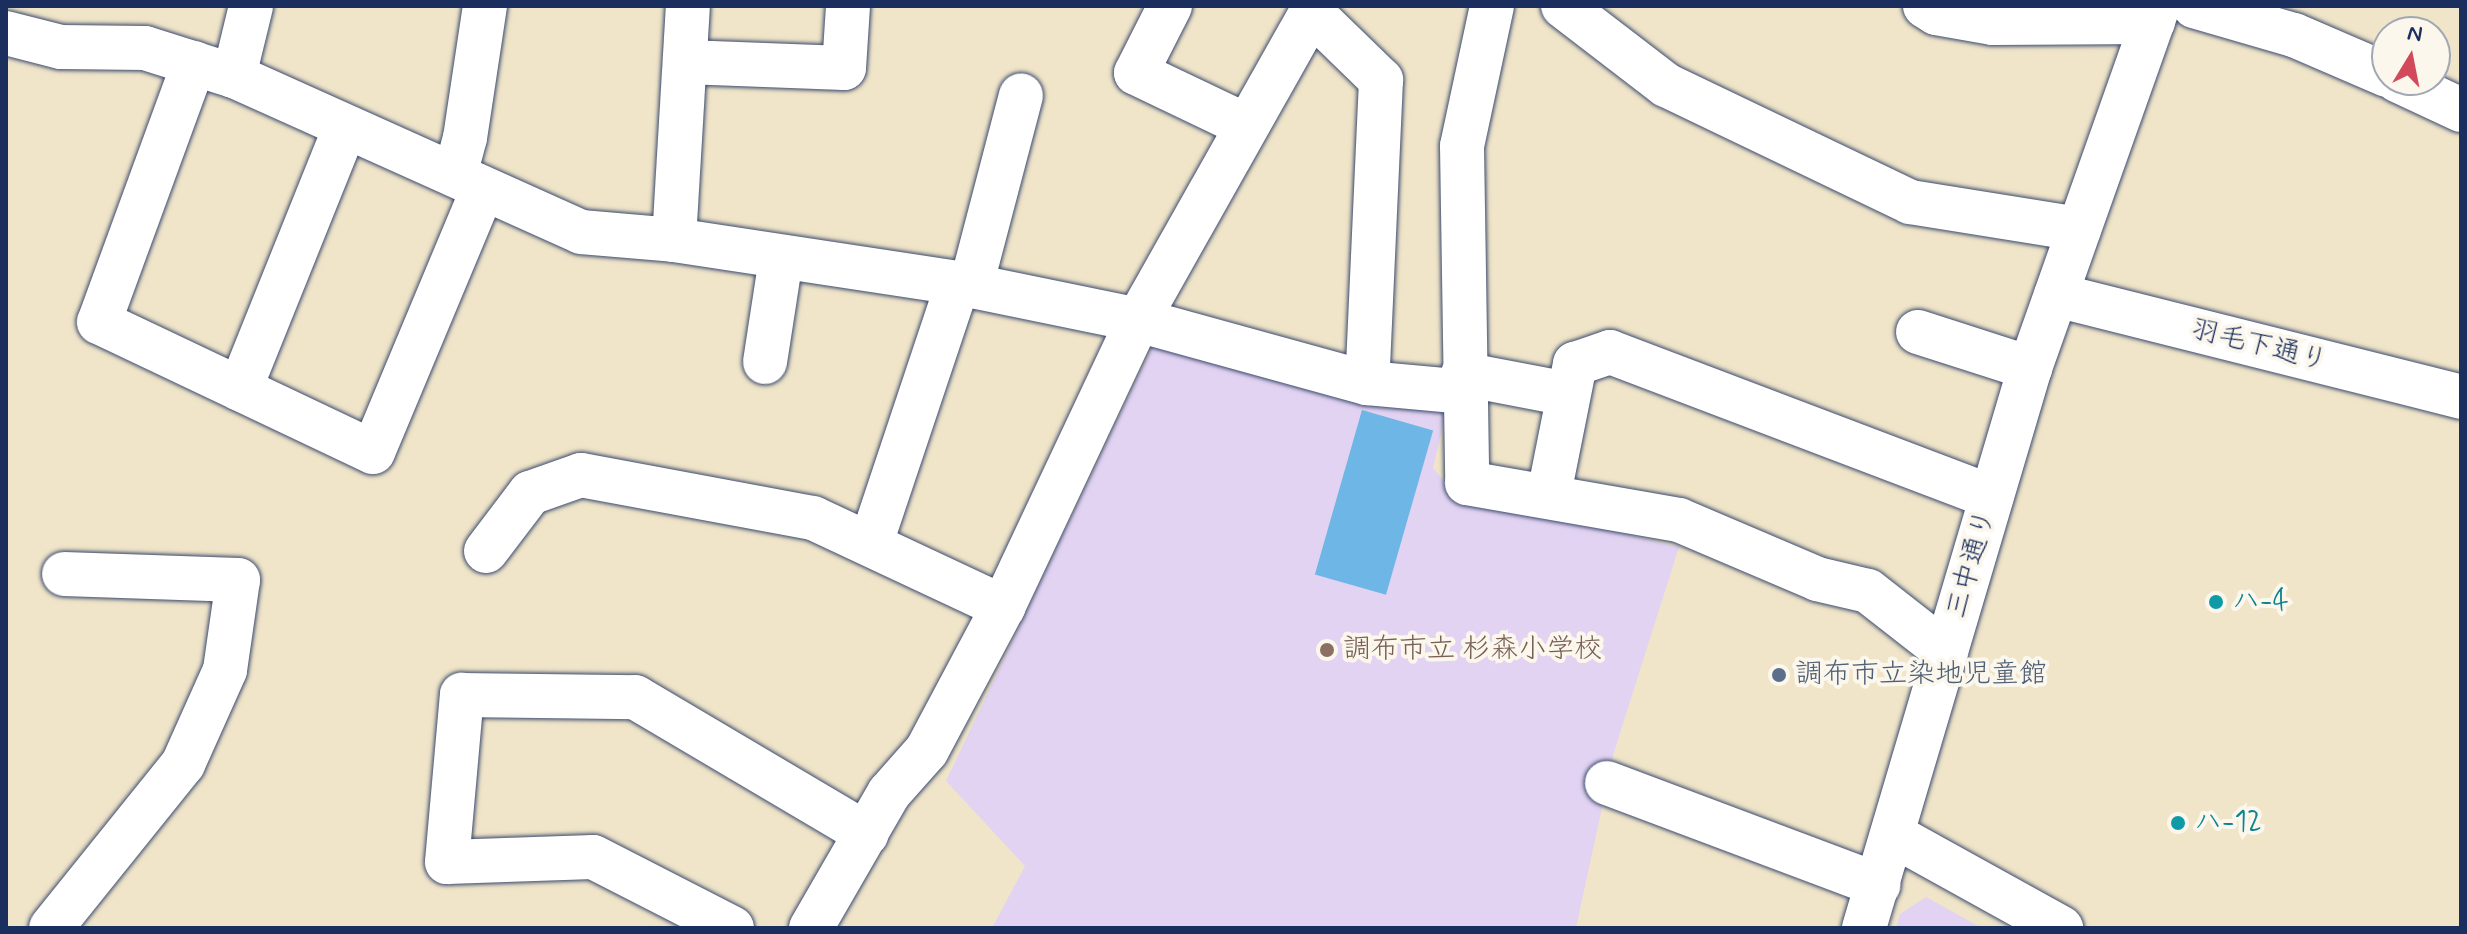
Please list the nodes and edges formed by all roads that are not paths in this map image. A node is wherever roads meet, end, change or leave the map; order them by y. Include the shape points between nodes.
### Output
1 (251, 6) edge
2 (485, 6) edge
3 (688, 6) edge
4 (848, 6) edge
5 (1170, 6) edge
6 (1492, 6) edge
7 (1563, 6) edge
8 (1925, 6) edge
9 (2194, 6) edge
10 (1313, 9) edge
11 (2155, 14) edge
12 (6, 33) edge
13 (685, 62) junction
14 (2371, 68) edge
15 (214, 69) junction
16 (1021, 95) dead end
17 (2431, 96) edge
18 (2461, 110) edge
19 (1245, 125) junction
20 (345, 128) junction
21 (468, 183) junction
22 (2079, 229) junction
23 (674, 240) junction
24 (781, 259) junction
25 (965, 285) junction
26 (2056, 295) junction
27 (1138, 320) junction
28 (1918, 332) dead end
29 (765, 362) dead end
30 (2030, 368) junction
31 (1367, 383) junction
32 (1465, 383) junction
33 (240, 389) junction
34 (1568, 394) junction
35 (2461, 397) edge
36 (1549, 494) junction
37 (1991, 497) junction
38 (871, 543) junction
39 (486, 551) dead end
40 (64, 574) dead end
41 (1003, 607) junction
42 (1946, 652) junction
43 (1607, 783) dead end
44 (867, 834) junction
45 (1895, 836) junction
46 (1879, 885) junction
47 (51, 928) edge
48 (732, 928) edge
49 (811, 928) edge
50 (1864, 928) edge
51 (2061, 928) edge

1 - 15 street
2 - 21 street via 465,138
3 - 13 street
4 - 13 street via 844,68
5 - 19 street via 1136,73
6 - 32 street via 1462,146
7 - 22 street via 1666,85 1910,202
8 - 11 street via 1936,13 1993,23
9 - 14 street via 2294,35
10 - 19 street
10 - 31 street via 1381,80
11 - 22 street, 三中通り
12 - 15 street via 61,47 145,48
13 - 23 street
15 - 20 street
15 - 33 street via 99,322
16 - 25 street
17 - 18 street
19 - 27 street
20 - 21 street
20 - 33 street
21 - 23 street via 581,232
21 - 33 street via 373,452
22 - 26 street, 三中通り
23 - 24 street
24 - 25 street
24 - 29 street
25 - 27 street
25 - 38 street
26 - 30 street, 三中通り
26 - 35 street, 羽毛下通り
27 - 31 street
27 - 41 street
28 - 30 street
30 - 37 street, 三中通り
31 - 32 street
32 - 34 street
32 - 36 street via 1467,483
34 - 36 street
34 - 37 street via 1575,364 1610,352
36 - 42 street via 1679,520 1817,579 1868,591
37 - 42 street, 三中通り
38 - 39 street via 813,518 581,475 530,493
38 - 41 street
40 - 47 street via 238,580 225,670 183,764
41 - 44 street via 927,750 889,793
42 - 45 street, 三中通り
43 - 46 street
44 - 48 street via 635,697 462,695 447,862 593,857
44 - 49 street
45 - 46 street, 三中通り
45 - 51 street
46 - 50 street, 三中通り

